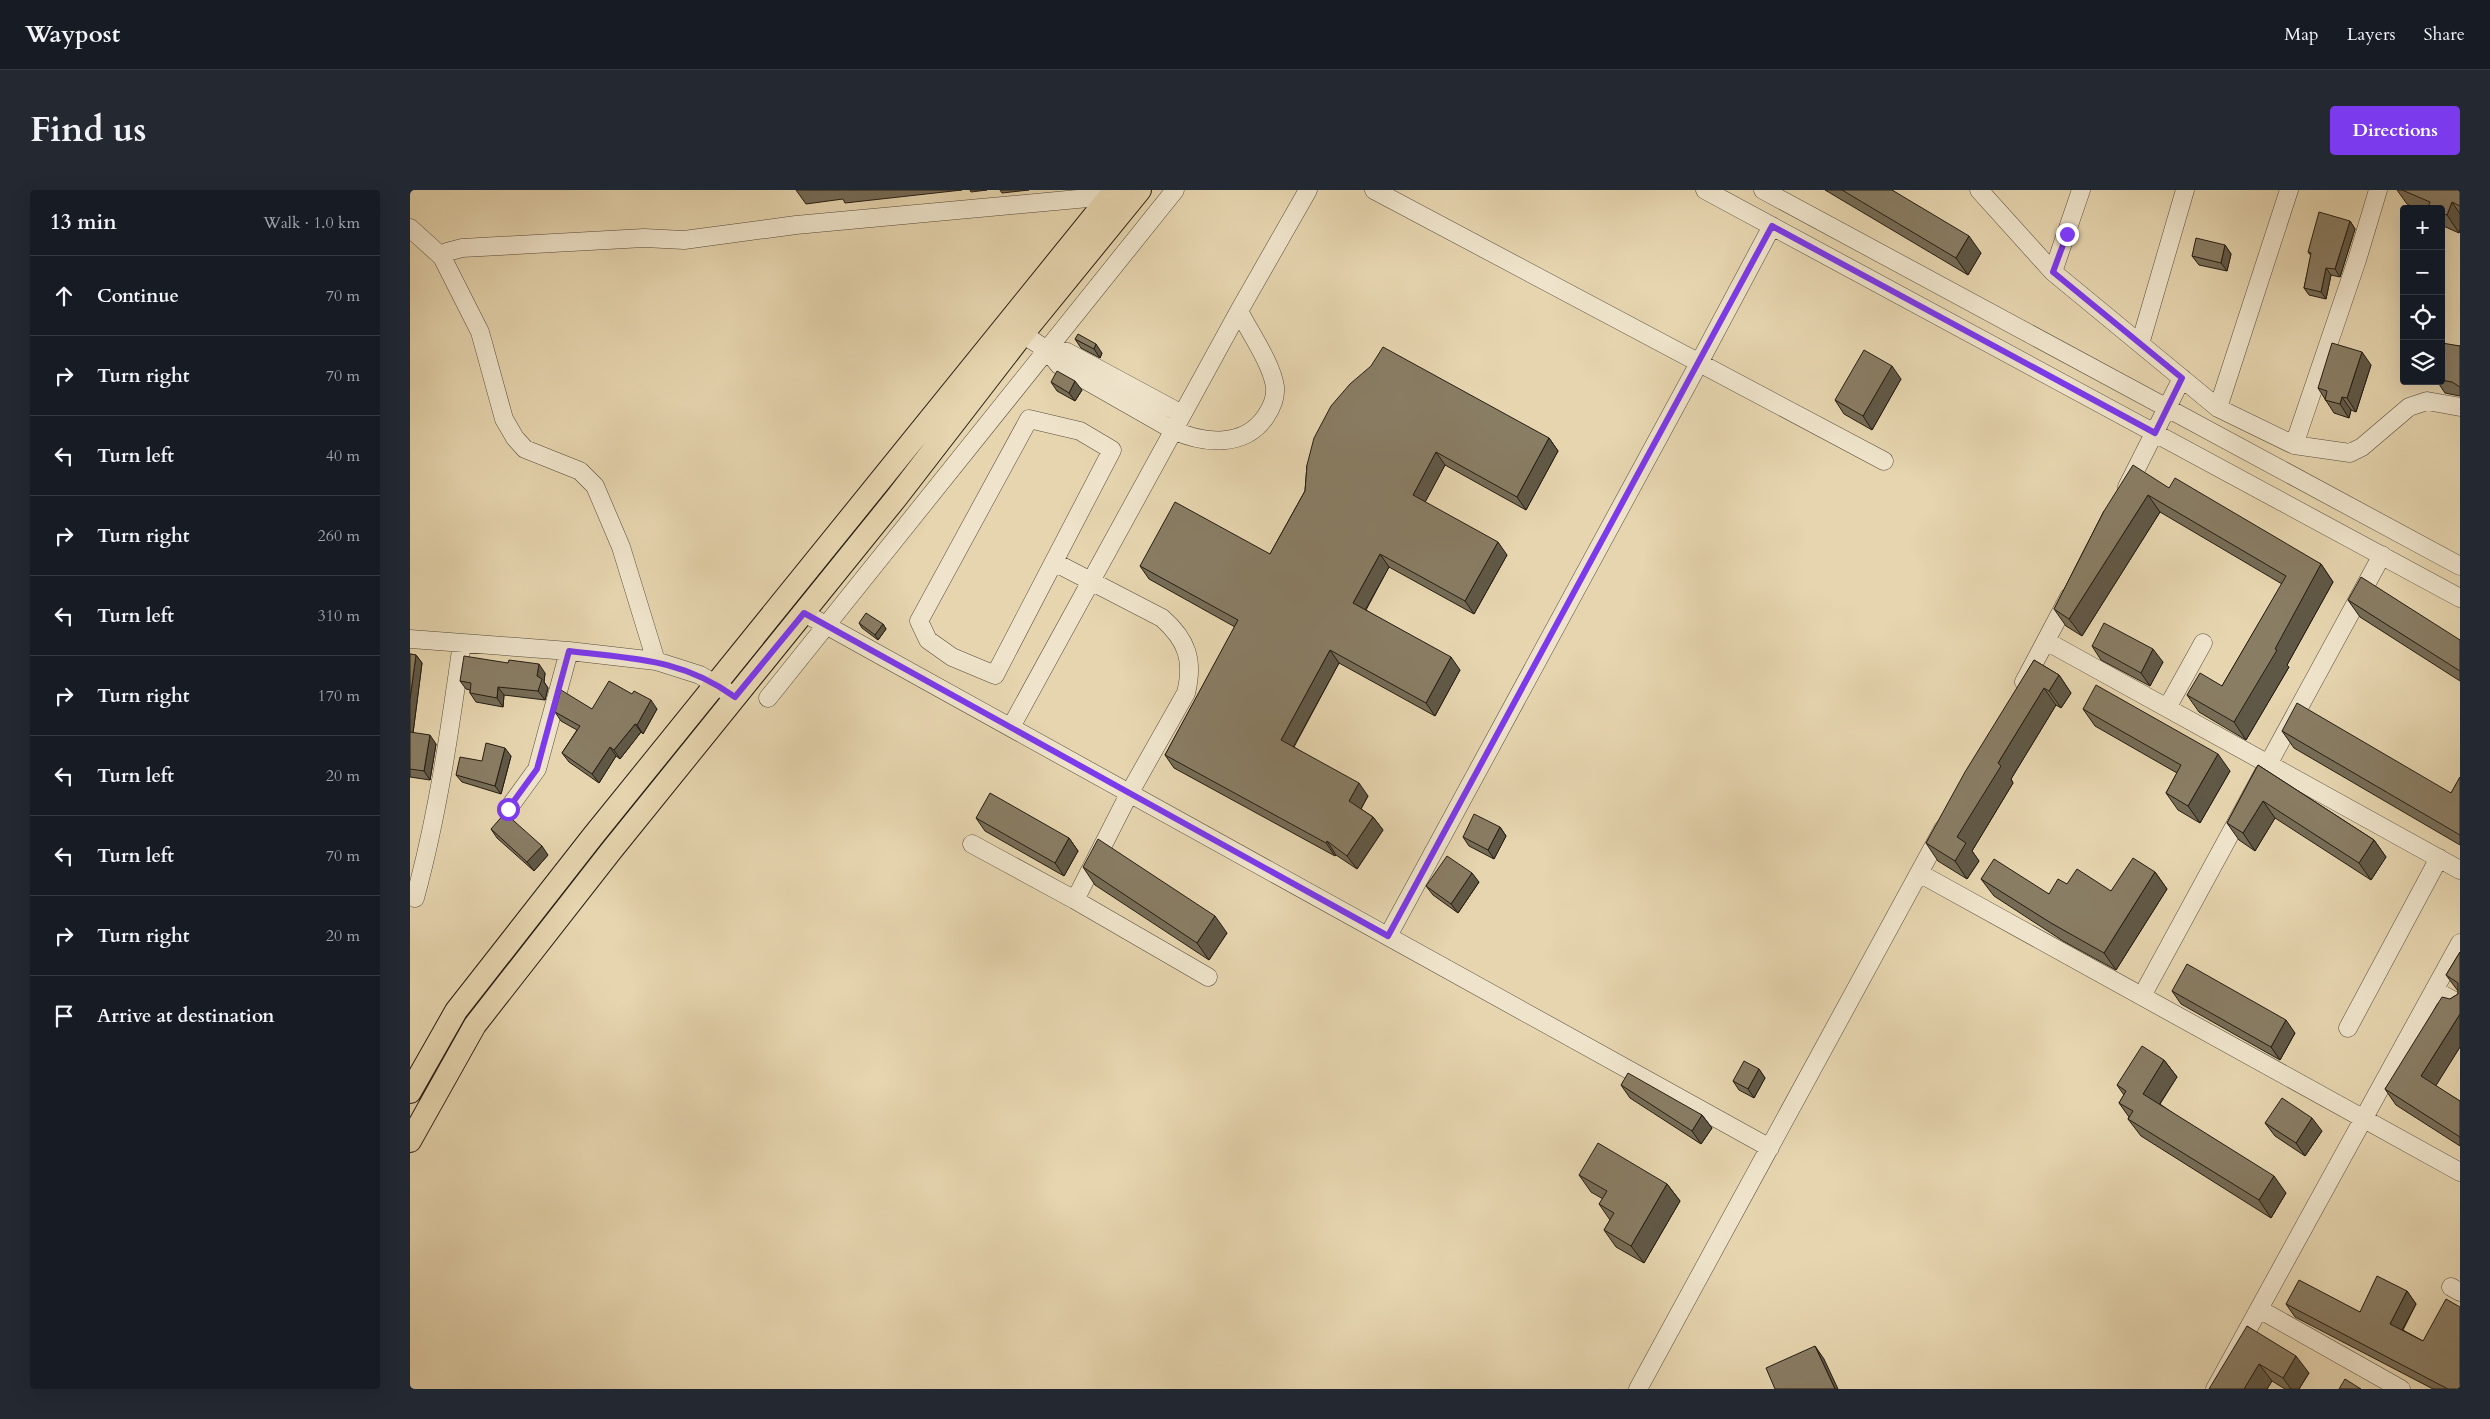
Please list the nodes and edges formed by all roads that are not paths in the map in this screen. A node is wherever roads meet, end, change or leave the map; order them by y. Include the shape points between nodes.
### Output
1 (1140, 190) edge
2 (1175, 190) edge
3 (1308, 190) edge
4 (1374, 190) edge
5 (1705, 190) edge
6 (1763, 190) edge
7 (1979, 190) edge
8 (2081, 190) edge
9 (2185, 190) edge
10 (2289, 190) edge
11 (2378, 190) edge
12 (1112, 193) edge
13 (1772, 226) junction
14 (410, 228) edge
15 (442, 257) junction
16 (2053, 272) junction
17 (1239, 311) junction
18 (1014, 329) junction
19 (2140, 344) junction
20 (1047, 350) junction
21 (1699, 363) junction
22 (2182, 378) junction
23 (2460, 407) edge
24 (2167, 408) junction
25 (2218, 408) junction
26 (1182, 414) junction
27 (1173, 430) junction
28 (2155, 433) junction
29 (2294, 445) junction
30 (1884, 461) dead end
31 (2119, 503) edge
32 (2382, 555) junction
33 (1054, 562) junction
34 (2460, 566) edge
35 (1091, 580) junction
36 (2078, 581) edge
37 (2460, 598) edge
38 (785, 600) junction
39 (804, 613) junction
40 (826, 625) junction
41 (410, 639) edge
42 (2046, 641) junction
43 (462, 643) junction
44 (2203, 643) dead end
45 (569, 651) junction
46 (656, 661) junction
47 (726, 691) junction
48 (2018, 693) edge
49 (768, 698) dead end
50 (2166, 708) junction
51 (1011, 727) junction
52 (2268, 764) junction
53 (1130, 792) junction
54 (508, 809) dead end
55 (1952, 813) edge
56 (972, 844) dead end
57 (2438, 858) junction
58 (2460, 870) edge
59 (1919, 873) junction
60 (415, 898) dead end
61 (1075, 900) junction
62 (1388, 936) junction
63 (2460, 943) edge
64 (1208, 977) dead end
65 (2434, 990) junction
66 (2142, 996) junction
67 (2460, 1004) edge
68 (2348, 1028) dead end
69 (410, 1092) edge
70 (2364, 1118) junction
71 (410, 1138) edge
72 (1770, 1148) junction
73 (2460, 1172) edge
74 (2259, 1309) junction
75 (1638, 1389) edge
76 (2215, 1389) edge
77 (2401, 1389) edge

1 - 18 main road
2 - 20 street
3 - 17 street
4 - 21 street
5 - 13 street
6 - 24 street
7 - 16 street
8 - 16 street
9 - 19 street
10 - 25 street
11 - 29 street
12 - 15 street via 796,225 684,240 644,238 462,248 447,252
12 - 18 main road
13 - 21 street
13 - 28 street
14 - 15 street
15 - 46 street via 480,332 504,419 515,438 525,450 580,471 595,486 621,547
16 - 19 street
17 - 26 street
17 - 27 street via 1272,376 1275,390 1273,405 1248,434 1231,440 1189,438
18 - 20 street
18 - 38 main road
18 - 39 main road
19 - 22 street
20 - 26 street via 1067,352
20 - 27 street via 1059,365
20 - 40 street
21 - 30 street
21 - 62 street
22 - 24 street
22 - 25 street
23 - 29 street via 2427,401 2409,407 2362,447 2350,453
24 - 28 street
24 - 34 street
25 - 29 street
26 - 27 street
27 - 35 street
28 - 31 street
28 - 32 street
32 - 37 street
32 - 52 street
33 - 33 street via 1112,450 1080,431 1029,419 919,621 928,640 952,657 995,675
33 - 35 street
35 - 51 street
35 - 53 street via 1162,618 1176,631 1186,649 1190,675 1186,693
36 - 42 street
38 - 39 main road
38 - 47 main road
39 - 40 street
39 - 47 main road
40 - 49 street
40 - 51 street
41 - 43 street
42 - 48 street
42 - 50 street
43 - 45 street
43 - 60 street via 438,805
44 - 50 street
45 - 46 street
45 - 54 street via 537,769
46 - 47 street via 679,667
47 - 69 main road via 593,836 456,1011
47 - 71 main road via 475,1024
50 - 52 street
51 - 53 street
52 - 57 street
52 - 66 street
53 - 61 street
53 - 62 street
55 - 59 street
56 - 61 street
57 - 58 street
57 - 68 street
59 - 66 street
59 - 72 street
61 - 64 street
62 - 72 street
63 - 65 street
65 - 67 street
65 - 70 street
66 - 70 street
70 - 73 street
70 - 74 street
72 - 75 street
74 - 76 street
74 - 77 street

